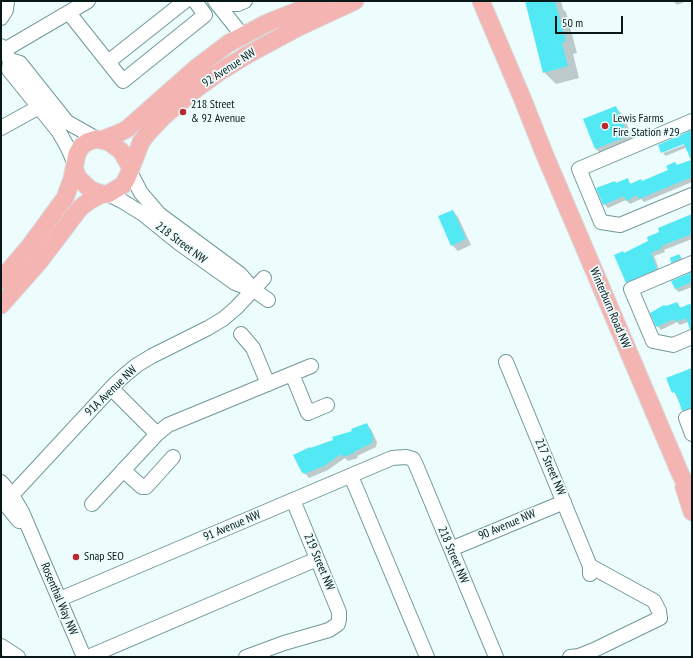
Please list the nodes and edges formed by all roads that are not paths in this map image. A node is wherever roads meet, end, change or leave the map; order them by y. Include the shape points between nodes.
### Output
1 (7, 1) edge
2 (88, 1) edge
3 (185, 1) edge
4 (195, 1) edge
5 (215, 1) edge
6 (231, 1) edge
7 (245, 1) edge
8 (322, 1) edge
9 (355, 1) edge
10 (471, 1) edge
11 (481, 1) edge
12 (488, 1) edge
13 (69, 13) junction
14 (1, 18) edge
15 (242, 35) junction
16 (500, 44) junction
17 (4, 52) edge
18 (108, 62) junction
19 (39, 107) junction
20 (692, 121) edge
21 (1, 128) edge
22 (99, 139) junction
23 (539, 143) junction
24 (74, 166) junction
25 (131, 170) junction
26 (105, 194) junction
27 (692, 195) edge
28 (692, 263) edge
29 (264, 278) dead end
30 (1, 280) edge
31 (254, 290) junction
32 (268, 300) dead end
33 (1, 305) edge
34 (241, 334) dead end
35 (692, 337) edge
36 (506, 362) dead end
37 (311, 366) dead end
38 (292, 374) junction
39 (268, 384) junction
40 (111, 388) junction
41 (327, 405) dead end
42 (692, 416) edge
43 (157, 434) junction
44 (692, 434) edge
45 (173, 457) dead end
46 (406, 457) joint
47 (123, 470) junction
48 (680, 473) junction
49 (351, 476) junction
50 (1, 482) edge
51 (692, 497) edge
52 (293, 500) junction
53 (5, 502) edge
54 (564, 502) junction
55 (92, 504) dead end
56 (692, 512) edge
57 (451, 549) junction
58 (317, 559) junction
59 (60, 599) junction
60 (1, 646) edge
61 (18, 657) edge
62 (84, 657) edge
63 (88, 657) edge
64 (246, 657) edge
65 (427, 657) edge
66 (496, 657) edge
67 (570, 657) edge

1 - 14 street via 6,10
2 - 13 street
3 - 18 street
4 - 18 street via 205,15 123,81
5 - 15 street
6 - 7 street via 234,4
8 - 15 main road, 92 Avenue NW
9 - 25 main road, 92 Avenue NW via 247,55 196,89 147,134 141,142
10 - 23 main road, Winterburn Road NW via 506,84
11 - 16 main road, Winterburn Road NW
12 - 16 main road
13 - 17 street
13 - 18 street
15 - 22 main road, 92 Avenue NW via 196,68 127,129 120,134
16 - 23 main road, Winterburn Road NW
17 - 19 street via 9,70
17 - 22 street via 20,63 67,122
19 - 21 street
19 - 24 street via 64,139
20 - 27 street via 580,169 601,222 620,225
22 - 24 main road, 92 Avenue NW via 81,147 76,154
22 - 25 main road via 121,151
23 - 48 main road, Winterburn Road NW
24 - 26 main road via 79,179 91,190
24 - 30 main road, 92 Avenue NW via 61,203
25 - 26 main road, 92 Avenue NW via 123,185 116,191
25 - 31 street, 218 Street NW via 140,193 159,214 240,274
26 - 31 street, 218 Street NW via 143,214 235,283
26 - 33 main road, 92 Avenue NW via 80,208 39,262
28 - 35 street via 631,289 652,341 672,345
29 - 31 street, 91A Avenue NW
31 - 32 street, 218 Street NW
31 - 40 street, 91A Avenue NW via 223,319 147,359
34 - 39 street via 253,348
36 - 54 street, 217 Street NW
37 - 38 street
38 - 39 street
38 - 41 street via 308,413
39 - 43 street via 168,426
40 - 43 street
40 - 53 street, 91A Avenue NW
42 - 44 street via 686,418
43 - 47 street
45 - 47 street via 146,487 142,487
46 - 49 street, 91 Avenue NW via 392,458
46 - 57 street, 218 Street NW via 413,459 416,465
47 - 55 street
48 - 51 main road, Winterburn Road NW
48 - 56 main road, Winterburn Road NW
49 - 52 street, 91 Avenue NW
49 - 65 street
50 - 53 street, Rosenthal Way NW
52 - 58 street, 219 Street NW
52 - 59 street, 91 Avenue NW
53 - 59 street, Rosenthal Way NW via 34,542
54 - 57 street, 90 Avenue NW
54 - 67 street, 217 Street NW via 590,570 654,601 660,618 594,650
57 - 66 street, 218 Street NW
58 - 63 street
58 - 64 street, 219 Street NW via 339,612 338,624 329,630
59 - 62 street, Rosenthal Way NW
60 - 61 street

